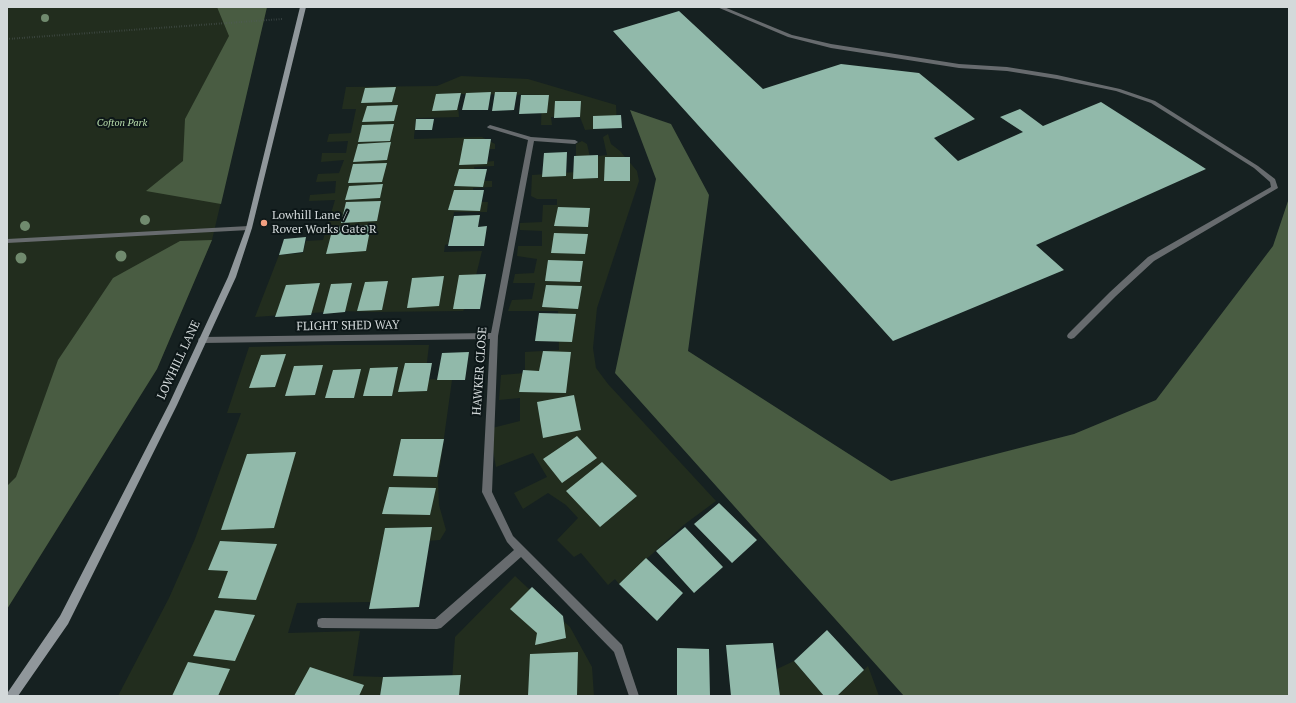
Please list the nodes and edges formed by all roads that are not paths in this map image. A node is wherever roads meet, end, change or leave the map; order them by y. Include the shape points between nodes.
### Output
1 (303, 7) edge
2 (720, 7) edge
3 (490, 127) dead end
4 (531, 139) junction
5 (575, 142) dead end
6 (249, 228) junction
7 (7, 241) edge
8 (494, 336) junction
9 (1071, 336) dead end
10 (202, 340) junction
11 (521, 550) junction
12 (322, 623) dead end
13 (12, 696) edge
14 (634, 696) edge

1 - 6 street, LOWHILL LANE
2 - 9 street via 790,36 832,46 959,66 1007,69 1118,90 1152,102 1273,180 1275,188 1151,259
3 - 4 street
4 - 5 street
4 - 8 street, HAWKER CLOSE
6 - 7 street
6 - 10 street, LOWHILL LANE via 232,277
8 - 10 street, FLIGHT SHED WAY
8 - 11 street, HAWKER CLOSE via 487,492 510,539
10 - 13 street, LOWHILL LANE via 173,405 64,620
11 - 12 street via 437,624
11 - 14 street, HAWKER CLOSE via 618,649

